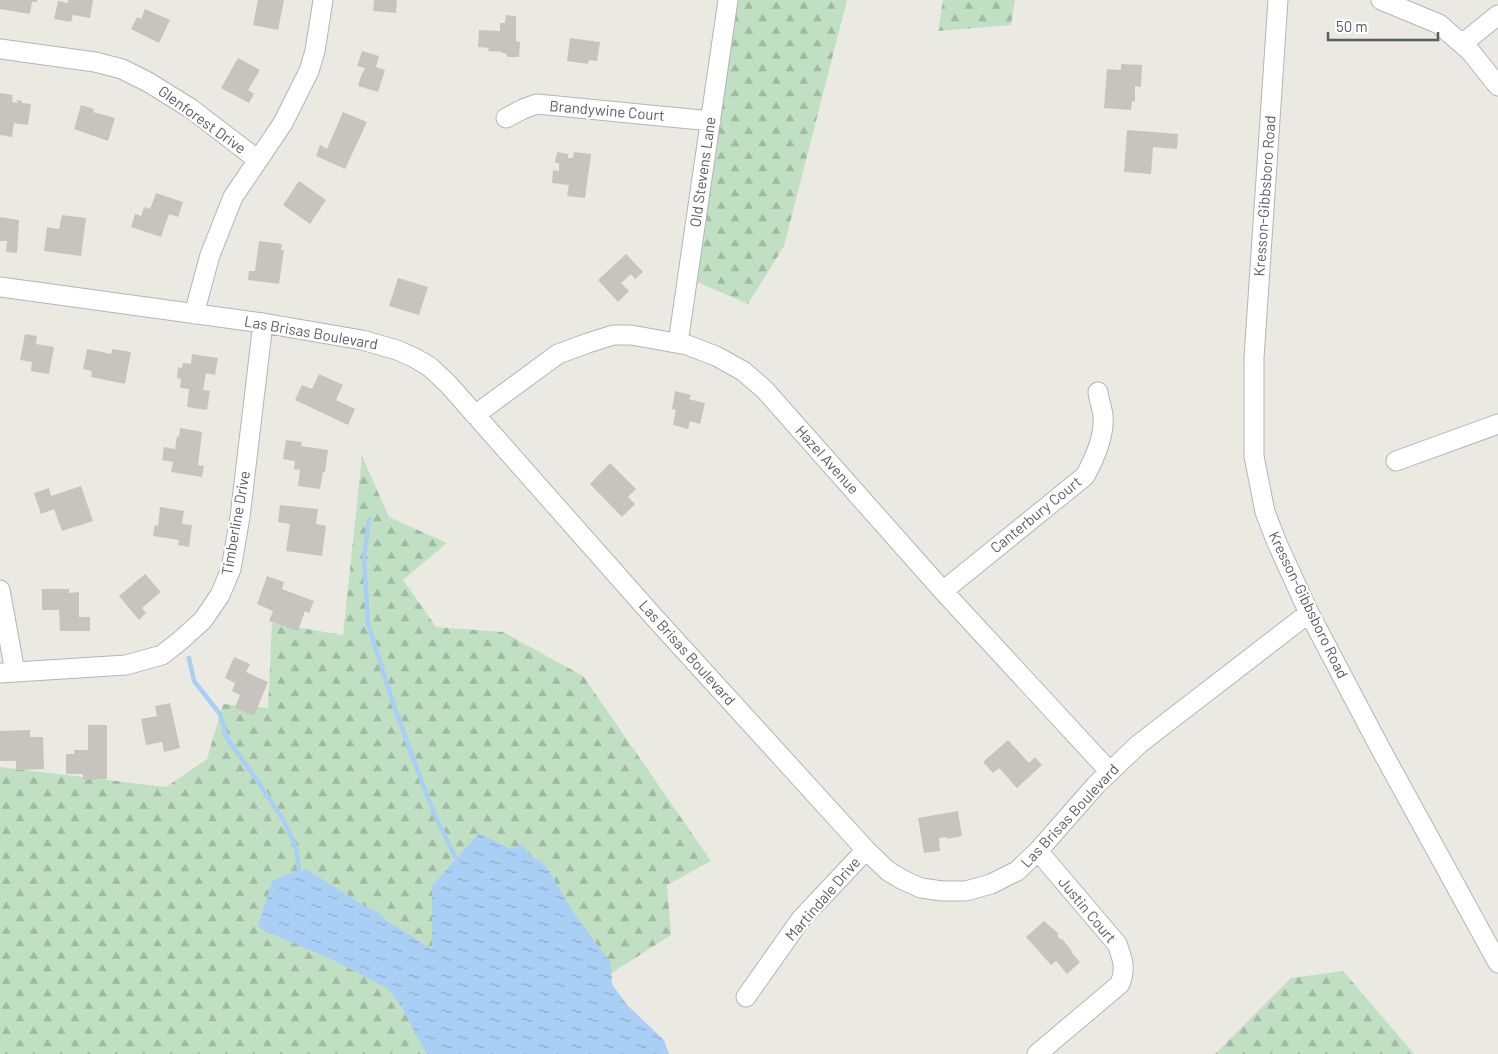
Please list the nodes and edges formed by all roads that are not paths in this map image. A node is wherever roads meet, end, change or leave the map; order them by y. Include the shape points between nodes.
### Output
1 (323, 0) edge
2 (728, 0) edge
3 (1278, 0) edge
4 (1381, 0) edge
5 (1498, 15) edge
6 (1462, 44) junction
7 (0, 49) edge
8 (1498, 86) edge
9 (506, 118) dead end
10 (711, 121) junction
11 (258, 160) junction
12 (0, 287) edge
13 (194, 314) junction
14 (264, 323) junction
15 (678, 343) junction
16 (1098, 392) dead end
17 (476, 415) junction
18 (1498, 424) edge
19 (1396, 461) dead end
20 (0, 590) edge
21 (943, 591) junction
22 (1309, 613) junction
23 (7, 672) edge
24 (1110, 772) junction
25 (866, 850) junction
26 (1038, 851) junction
27 (1498, 963) edge
28 (746, 997) dead end
29 (1037, 1054) edge

1 - 11 street via 309,71 283,123
2 - 10 street, Old Stevens Lane
3 - 22 street, Kresson-Gibbsboro Road via 1254,358 1254,456 1266,512 1277,544
4 - 6 street via 1439,24
5 - 6 street
6 - 8 street
7 - 11 street, Glenforest Drive via 95,62 122,69 190,108
9 - 10 street, Brandywine Court via 537,104
10 - 15 street, Old Stevens Lane
11 - 13 street via 233,197 210,255
12 - 13 street, Las Brisas Boulevard
13 - 14 street, Las Brisas Boulevard
14 - 17 street, Las Brisas Boulevard via 362,340 403,353 430,367
14 - 23 street, Timberline Drive via 240,517 230,569 220,595 203,620 162,655 126,665
15 - 17 street, Hazel Avenue via 631,335 613,335 588,342 558,354
15 - 21 street, Hazel Avenue via 716,356 743,371 764,389
16 - 21 street, Canterbury Court via 1103,417 1101,437 1085,476
17 - 25 street, Las Brisas Boulevard via 654,618
18 - 19 street
20 - 23 street
21 - 24 street, Hazel Avenue
22 - 24 street, Las Brisas Boulevard via 1140,744
22 - 27 street, Kresson-Gibbsboro Road
24 - 26 street, Las Brisas Boulevard
25 - 26 street, Las Brisas Boulevard via 902,880 921,888 942,891 966,891 991,884 1017,871
25 - 28 street, Martindale Drive via 801,919
26 - 29 street, Justin Court via 1117,944 1124,973 1120,984

